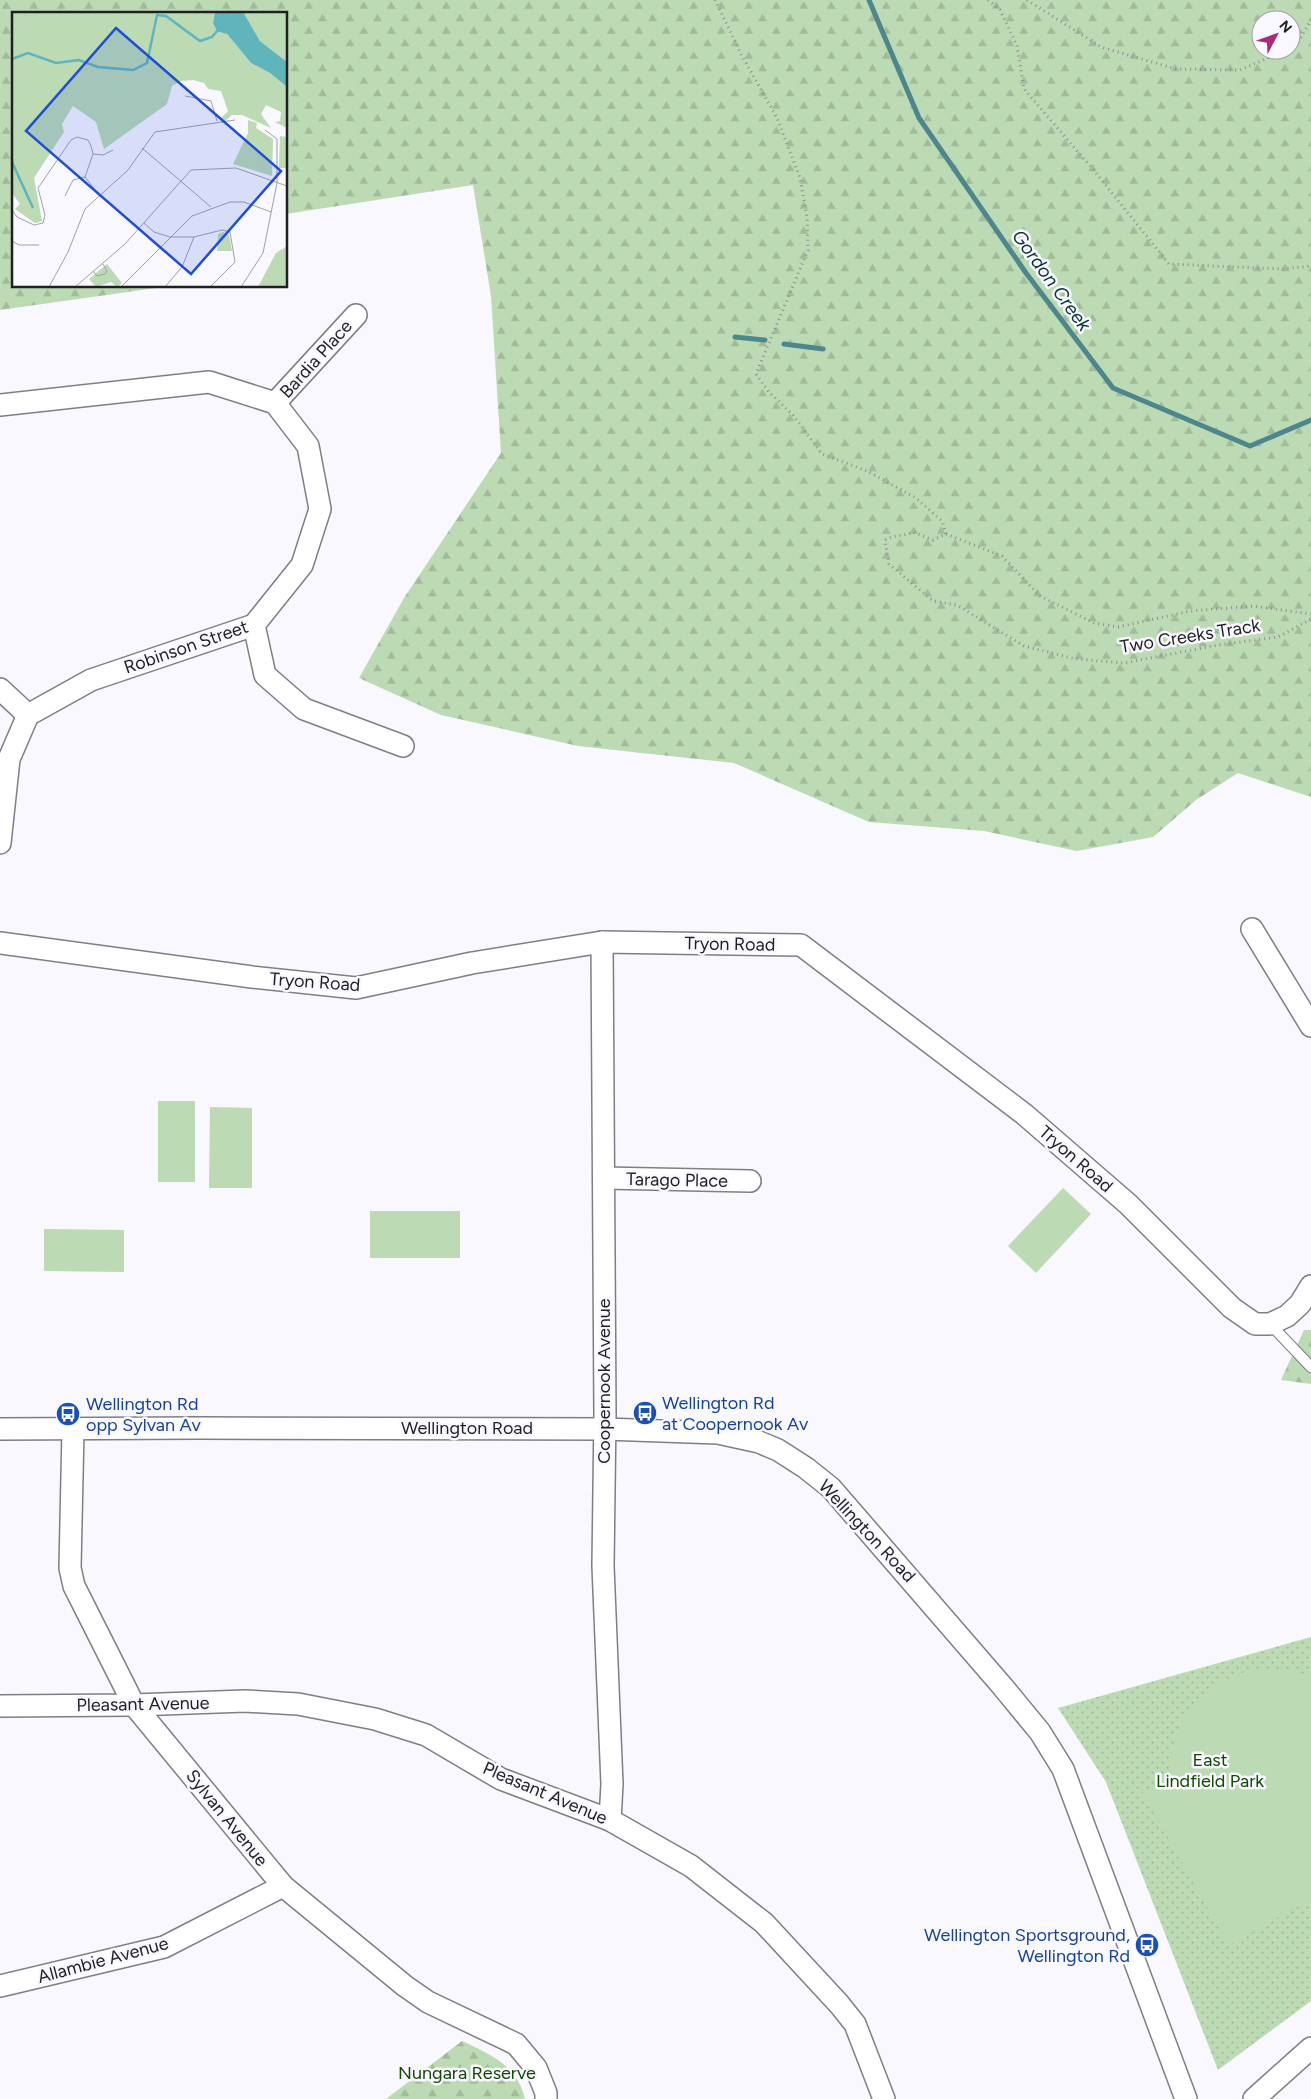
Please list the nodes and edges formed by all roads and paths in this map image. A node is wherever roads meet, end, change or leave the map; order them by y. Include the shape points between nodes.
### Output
1 (715, 0) edge
2 (988, 0) edge
3 (1027, 0) edge
4 (1311, 20) edge
5 (1301, 37) edge
6 (1263, 60) edge
7 (1311, 266) edge
8 (356, 315) dead end
9 (276, 403) junction
10 (0, 405) edge
11 (946, 534) junction
12 (1311, 614) edge
13 (1311, 619) edge
14 (254, 624) junction
15 (0, 689) edge
16 (28, 715) junction
17 (403, 746) dead end
18 (0, 843) edge
19 (1252, 929) dead end
20 (0, 942) edge
21 (602, 942) junction
22 (1311, 1026) edge
23 (604, 1178) junction
24 (750, 1181) dead end
25 (1311, 1286) edge
26 (1270, 1324) junction
27 (1311, 1367) edge
28 (0, 1429) edge
29 (605, 1429) junction
30 (73, 1430) junction
31 (134, 1705) junction
32 (0, 1706) edge
33 (610, 1820) junction
34 (283, 1886) junction
35 (0, 1986) edge
36 (1311, 2048) edge
37 (546, 2099) edge
38 (884, 2099) edge
39 (1186, 2099) edge
40 (1254, 2099) edge

1 - 11 path via 777,118 800,178 807,217 808,250 756,374 769,392 793,414 822,454 867,471 916,498 942,521
2 - 7 path via 1000,10 1017,46 1024,89 1092,167 1169,264 1282,269
3 - 6 path via 1101,47 1176,69 1240,70
4 - 5 path
8 - 9 street, Bardia Place
9 - 10 street via 209,382
9 - 14 street, Robinson Street via 308,446 320,509 302,565
11 - 12 path via 1002,556 1040,596 1094,623 1118,627 1191,611 1253,606
11 - 13 path, Two Creeks Track via 933,540 913,532 905,536 894,535 885,540 890,564 933,601 957,605 1024,646 1076,659 1124,663 1278,637
14 - 16 street, Robinson Street via 91,680
14 - 17 street via 265,674 304,709
15 - 16 street
16 - 18 street via 9,759
19 - 22 street
20 - 21 street, Tryon Road via 252,978 356,988 472,963
21 - 23 street, Coopernook Avenue
21 - 26 street, Tryon Road via 801,945 1024,1114 1128,1204 1232,1308 1255,1324
23 - 24 street, Tarago Place
23 - 29 street, Coopernook Avenue
25 - 26 street via 1300,1304 1287,1316
26 - 27 lane
28 - 30 street, Wellington Road
29 - 30 street, Wellington Road
29 - 33 street, Coopernook Avenue via 603,1566 612,1784
29 - 39 street, Wellington Road via 718,1433 759,1442 778,1450 831,1488 908,1574 1040,1732 1063,1769
30 - 31 street, Sylvan Avenue via 70,1568 74,1586
31 - 32 street, Pleasant Avenue
31 - 33 street, Pleasant Avenue via 245,1701 298,1704 375,1719 426,1735 501,1779
31 - 34 street, Sylvan Avenue
33 - 38 street, Pleasant Avenue via 690,1866 764,1923 855,2024
34 - 35 street, Allambie Avenue via 164,1946
34 - 37 street, Sylvan Avenue via 428,2002 516,2044 536,2068
36 - 40 street

